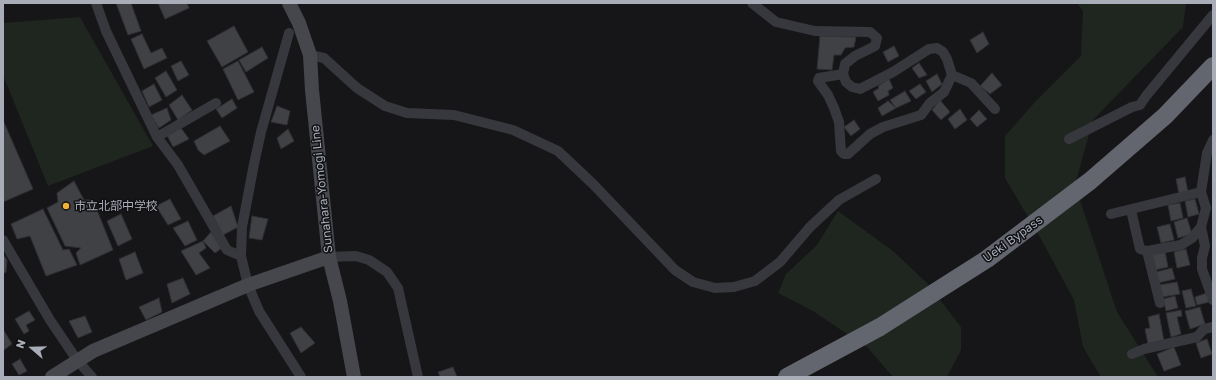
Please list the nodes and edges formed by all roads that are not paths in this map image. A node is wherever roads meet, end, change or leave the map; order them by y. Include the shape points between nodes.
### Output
1 (96, 3) edge
2 (288, 3) edge
3 (752, 3) edge
4 (1213, 15) edge
5 (289, 33) dead end
6 (310, 55) junction
7 (1213, 55) edge
8 (1211, 69) edge
9 (843, 74) junction
10 (952, 75) junction
11 (216, 104) dead end
12 (995, 108) dead end
13 (1165, 116) junction
14 (157, 137) junction
15 (1069, 139) dead end
16 (1213, 140) edge
17 (876, 179) dead end
18 (1201, 192) junction
19 (1131, 210) junction
20 (1111, 214) dead end
21 (1201, 228) junction
22 (3, 240) edge
23 (1147, 251) junction
24 (241, 256) junction
25 (329, 257) junction
26 (248, 285) junction
27 (1213, 300) edge
28 (1160, 303) dead end
29 (1213, 327) edge
30 (1132, 354) dead end
31 (77, 360) junction
32 (52, 377) edge
33 (92, 377) edge
34 (301, 377) edge
35 (354, 377) edge
36 (418, 377) edge
37 (787, 377) edge

1 - 14 street via 106,31
2 - 6 main road, Sunahara-Yomogi Line via 299,23
3 - 9 street via 776,22 815,31 870,32 877,38 875,46 845,64
4 - 15 street via 1140,105
5 - 24 street via 255,158 242,227
6 - 17 street via 324,58 358,88 385,106 407,113 454,116 513,130 558,151 675,270 693,282 715,288 734,287 755,281 780,262 810,227 839,200
6 - 25 main road, Sunahara-Yomogi Line
7 - 13 highway
8 - 13 highway, Ueki Bypass
9 - 10 street via 846,82 852,87 860,88 893,72 929,49 937,48 947,59
9 - 10 street via 819,78 818,81 828,95 839,122 841,151 844,154 848,154 870,134 883,127 920,115 944,92
10 - 12 street via 971,83
11 - 14 street
13 - 37 highway, Ueki Bypass via 1090,181 987,259 880,327
14 - 24 street via 178,165 227,250
16 - 18 street via 1207,153
18 - 19 street
18 - 21 street via 1206,208
19 - 20 street
19 - 23 street via 1140,249
21 - 23 street via 1192,238 1180,245
21 - 27 street via 1205,246 1202,269
22 - 31 street
23 - 28 street
24 - 26 street
25 - 26 main road
25 - 35 main road, Sunahara-Yomogi Line
25 - 36 street via 356,256 370,260 387,272 398,288
26 - 31 main road via 93,350
26 - 34 street via 259,311
29 - 30 street via 1204,329 1197,337
31 - 32 main road
31 - 33 street

